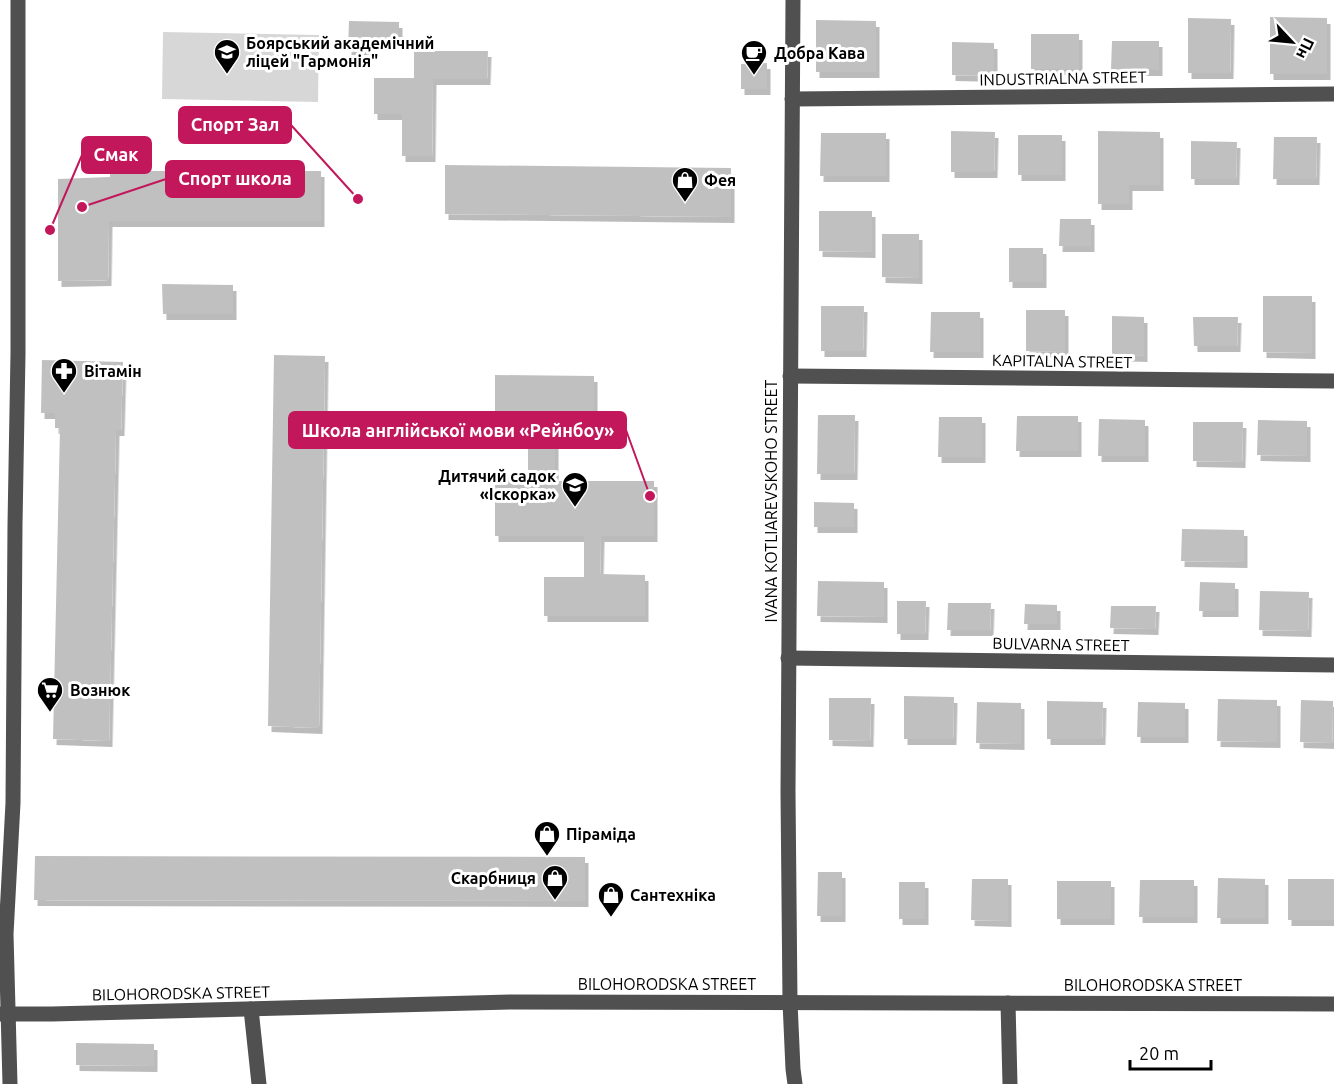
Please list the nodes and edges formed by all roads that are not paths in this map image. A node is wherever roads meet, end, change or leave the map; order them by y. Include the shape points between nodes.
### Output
1 (18, 0) edge
2 (793, 0) edge
3 (1334, 93) edge
4 (792, 99) junction
5 (790, 376) junction
6 (1334, 381) edge
7 (788, 658) junction
8 (1334, 665) edge
9 (790, 1002) junction
10 (1008, 1003) junction
11 (1334, 1004) edge
12 (251, 1010) junction
13 (4, 1014) edge
14 (10, 1084) edge
15 (259, 1084) edge
16 (795, 1084) edge
17 (1010, 1084) edge

1 - 13 street via 13,803
2 - 4 street, IVANA KOTLIAREVSKOHO STREET
3 - 4 street, INDUSTRIALNA STREET
4 - 5 street, IVANA KOTLIAREVSKOHO STREET
5 - 6 street, KAPITALNA STREET
5 - 7 street, IVANA KOTLIAREVSKOHO STREET
7 - 8 street, BULVARNA STREET
7 - 9 street, IVANA KOTLIAREVSKOHO STREET
9 - 10 street, BILOHORODSKA STREET
9 - 12 street, BILOHORODSKA STREET via 511,1002
9 - 16 street, IVANA KOTLIAREVSKOHO STREET
10 - 11 street, BILOHORODSKA STREET
10 - 17 street
12 - 13 street, BILOHORODSKA STREET
12 - 15 street
13 - 14 street

